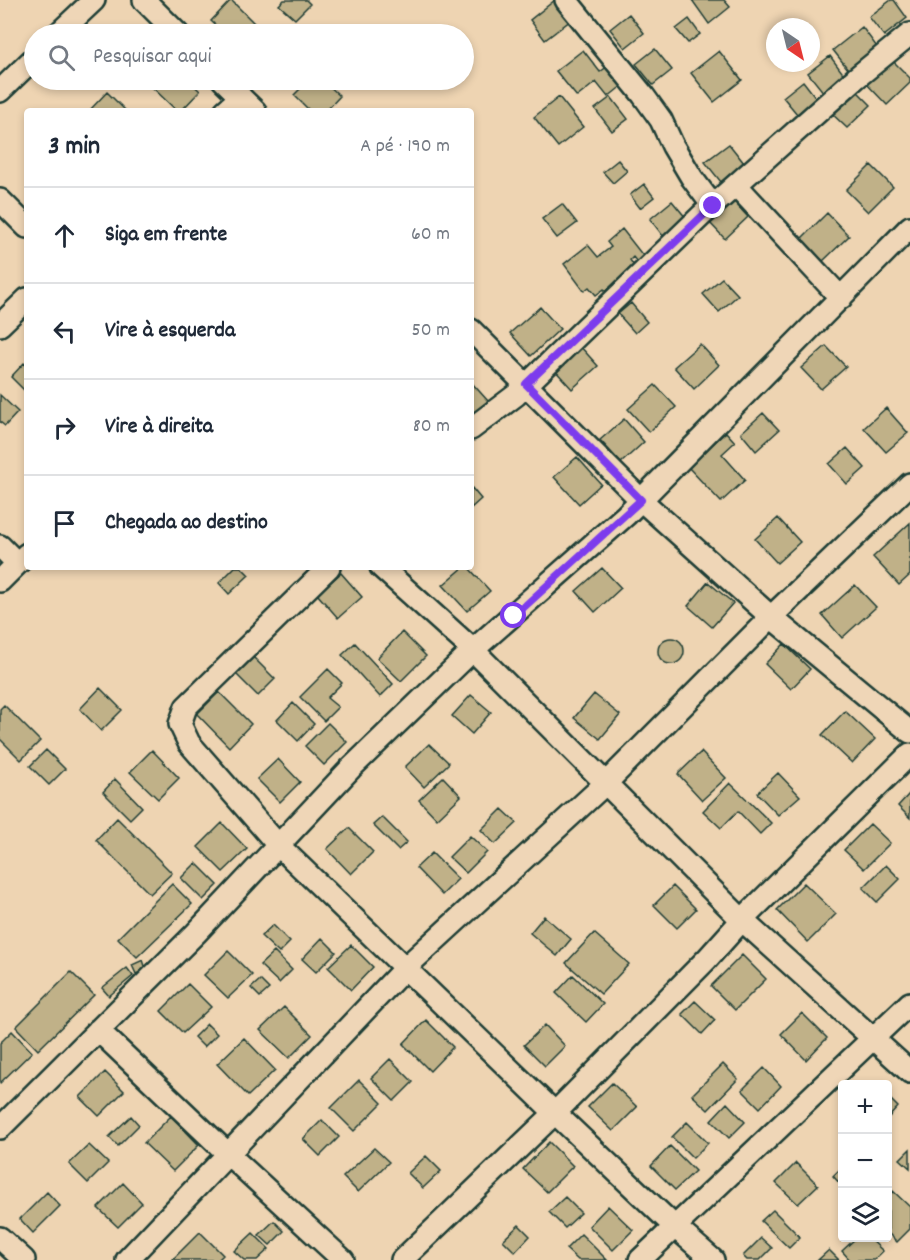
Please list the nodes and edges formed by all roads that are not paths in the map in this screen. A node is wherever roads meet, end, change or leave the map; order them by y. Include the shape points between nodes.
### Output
1 (94, 0) edge
2 (144, 0) edge
3 (566, 0) edge
4 (69, 24) edge
5 (168, 24) edge
6 (910, 34) edge
7 (24, 68) edge
8 (230, 90) edge
9 (0, 91) edge
10 (240, 106) edge
11 (736, 185) junction
12 (0, 200) edge
13 (713, 206) junction
14 (24, 224) edge
15 (910, 227) edge
16 (841, 298) junction
17 (24, 302) edge
18 (0, 325) edge
19 (474, 333) edge
20 (526, 384) junction
21 (474, 427) edge
22 (910, 484) edge
23 (641, 500) junction
24 (0, 546) edge
25 (22, 558) edge
26 (326, 570) edge
27 (384, 570) edge
28 (0, 581) edge
29 (771, 617) junction
30 (473, 650) junction
31 (910, 732) edge
32 (910, 754) edge
33 (606, 783) junction
34 (278, 845) junction
35 (742, 920) junction
36 (405, 968) junction
37 (910, 1003) edge
38 (99, 1030) junction
39 (873, 1038) junction
40 (910, 1072) edge
41 (555, 1113) junction
42 (0, 1128) edge
43 (228, 1154) junction
44 (675, 1227) junction
45 (0, 1238) edge
46 (24, 1260) edge
47 (127, 1260) edge
48 (344, 1260) edge
49 (402, 1260) edge
50 (640, 1260) edge
51 (713, 1260) edge

1 - 4 street
2 - 5 street
3 - 13 street via 661,120 673,146
6 - 11 street
7 - 9 street
8 - 10 street
11 - 13 street
11 - 16 street
12 - 14 street
13 - 20 street
15 - 16 street
16 - 23 street
17 - 18 street
19 - 20 street
20 - 21 street
20 - 23 street
22 - 29 street
23 - 29 street
23 - 30 street
24 - 25 street
25 - 28 street
26 - 34 street via 186,707 180,724 189,743
27 - 30 street
29 - 31 street
29 - 33 street
30 - 33 street
30 - 34 street
32 - 35 street
33 - 35 street
33 - 36 street
34 - 36 street
34 - 38 street
35 - 39 street
35 - 41 street
36 - 41 street
36 - 43 street
37 - 39 street
38 - 42 street
38 - 43 street
39 - 40 street
39 - 44 street
41 - 44 street
41 - 49 street
43 - 47 street
43 - 48 street
44 - 50 street
44 - 51 street
45 - 46 street

